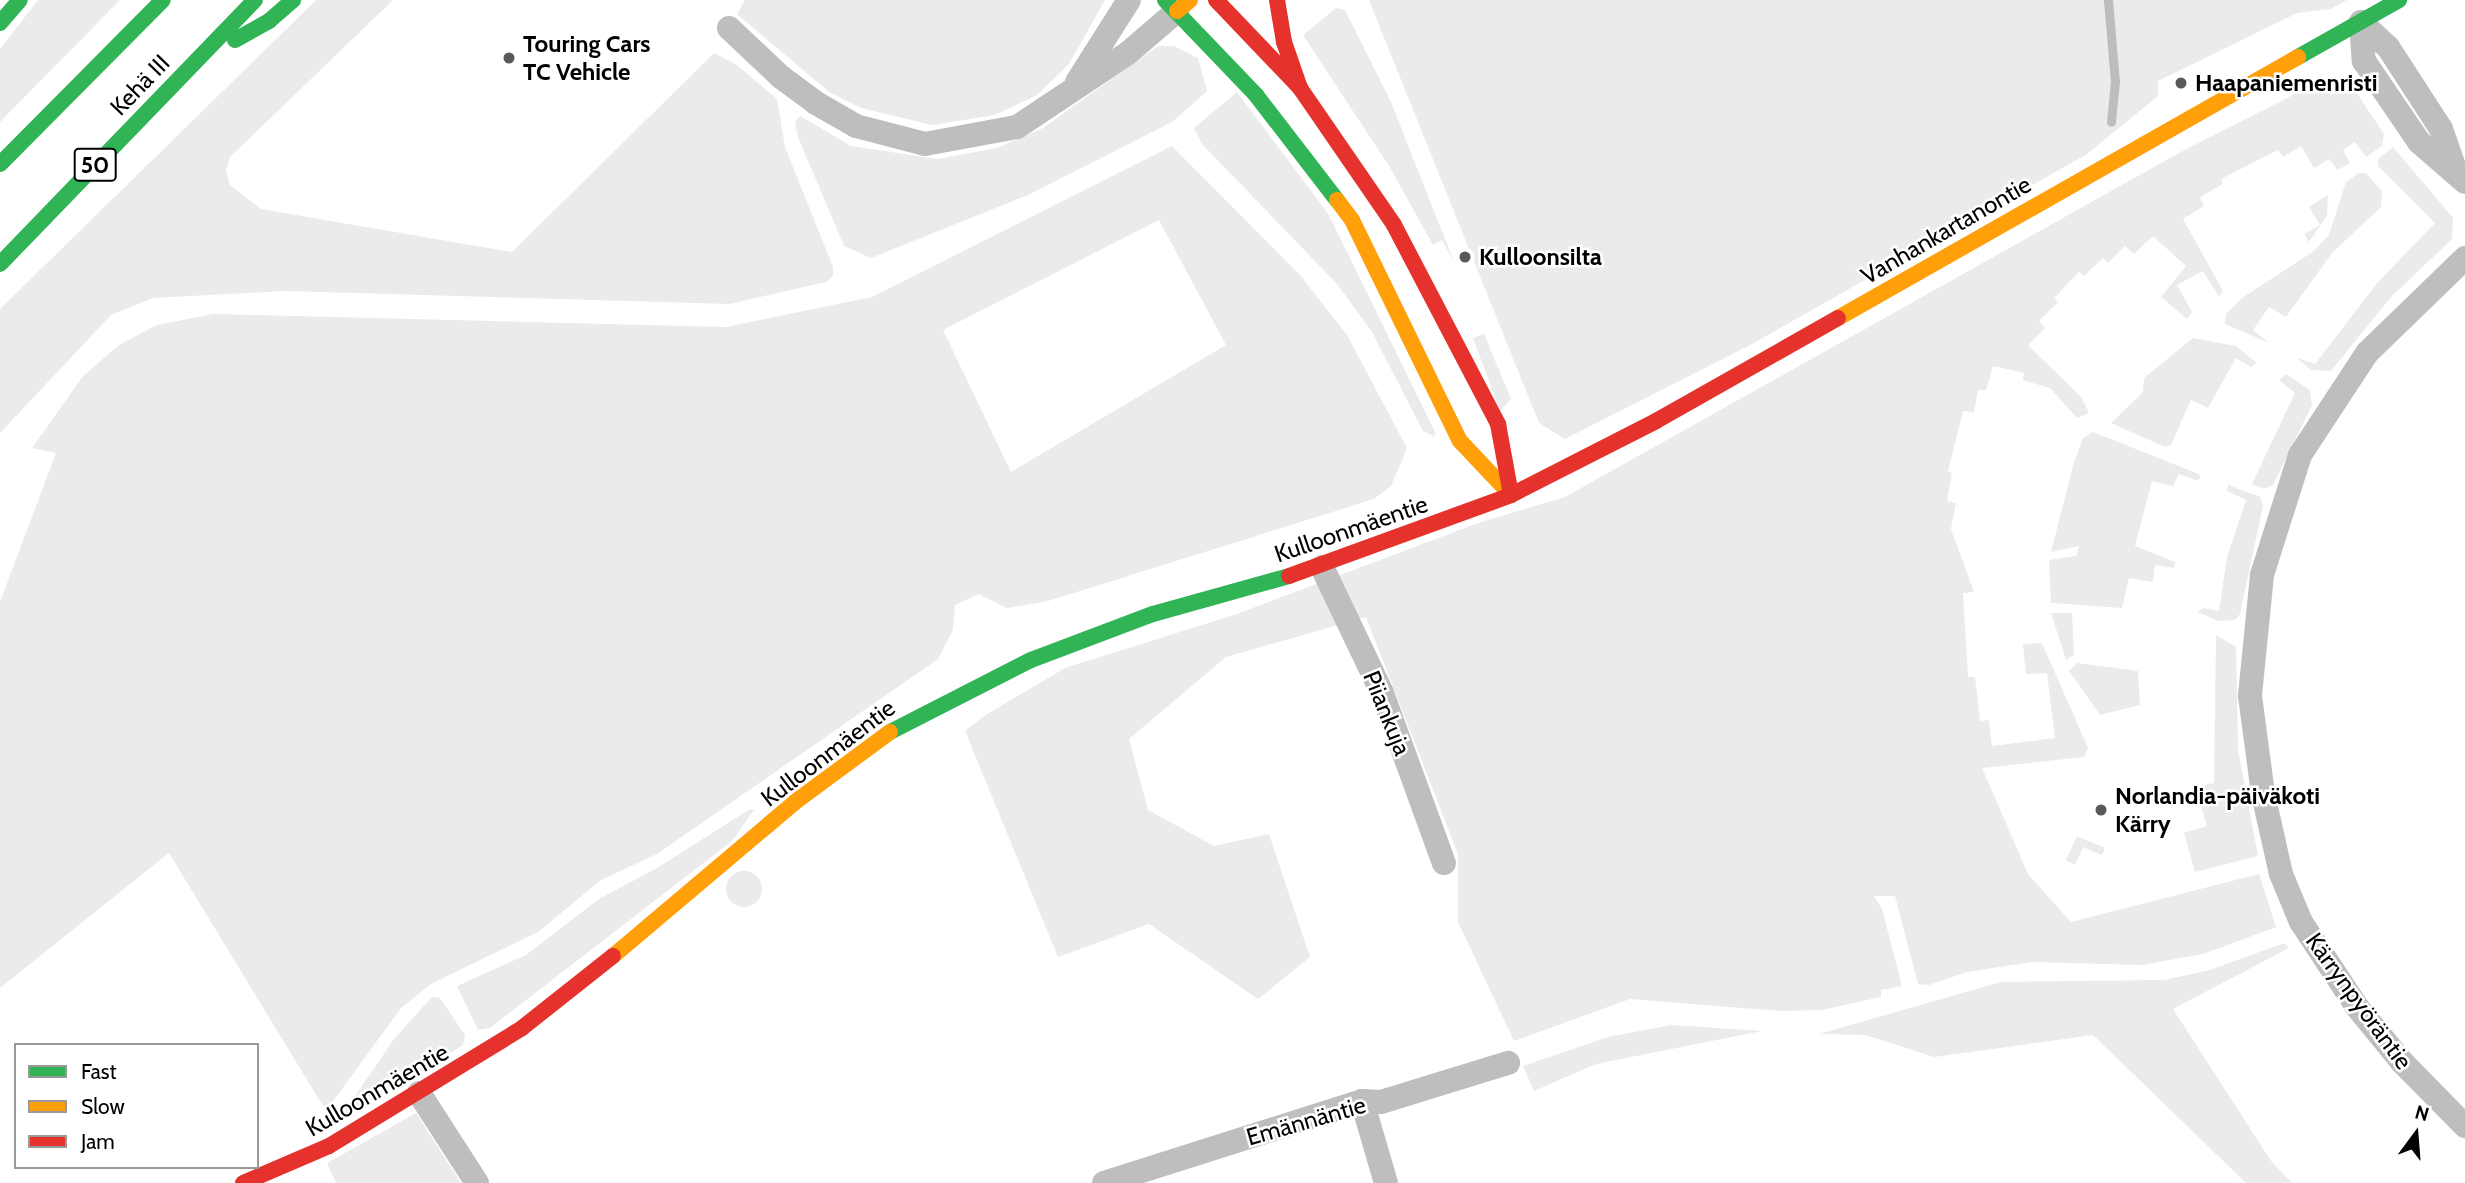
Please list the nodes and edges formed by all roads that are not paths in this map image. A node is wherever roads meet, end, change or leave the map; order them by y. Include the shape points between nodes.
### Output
1 (6, 0) edge
2 (20, 0) edge
3 (163, 0) edge
4 (255, 0) edge
5 (293, 0) edge
6 (1129, 0) edge
7 (1216, 0) edge
8 (1277, 0) edge
9 (2399, 0) edge
10 (1177, 4) edge
11 (0, 8) edge
12 (2361, 22) junction
13 (0, 23) edge
14 (729, 27) dead end
15 (190, 66) junction
16 (1074, 86) junction
17 (1300, 88) junction
18 (0, 164) edge
19 (2460, 176) edge
20 (2465, 258) edge
21 (0, 264) edge
22 (1511, 495) junction
23 (1322, 567) junction
24 (1444, 863) dead end
25 (1508, 1063) dead end
26 (419, 1093) junction
27 (1362, 1101) junction
28 (2465, 1126) edge
29 (243, 1183) edge
30 (477, 1183) edge
31 (1104, 1183) edge
32 (1385, 1183) edge

1 - 11 main road
2 - 13 main road
3 - 18 main road, Kehä III
4 - 15 main road, Kehä III / 50
5 - 15 main road via 269,21
6 - 16 street
7 - 17 main road
8 - 17 main road via 1284,42
9 - 12 main road, Vanhankartanontie
10 - 16 street via 1128,53
10 - 22 main road via 1256,95 1352,220 1460,441
12 - 19 street via 2364,61 2419,142
12 - 22 main road, Vanhankartanontie via 1656,421
14 - 16 street via 816,103 856,126 898,139 939,142 1017,127
15 - 21 main road, Kehä III / 50
17 - 22 main road via 1394,225 1498,424
20 - 28 street, Kärrynpyöräntie via 2367,353 2301,455 2262,575 2249,696 2278,860 2301,922 2357,1007 2402,1062
22 - 23 main road, Kulloonmäentie
23 - 24 street, Piiankuja via 1382,693
23 - 26 main road, Kulloonmäentie via 1153,614 1031,660 891,731 795,802 695,891 522,1028
25 - 27 street, Emännäntie via 1381,1102
26 - 29 main road, Kulloonmäentie via 329,1146
26 - 30 street
27 - 31 street, Emännäntie
27 - 32 street

